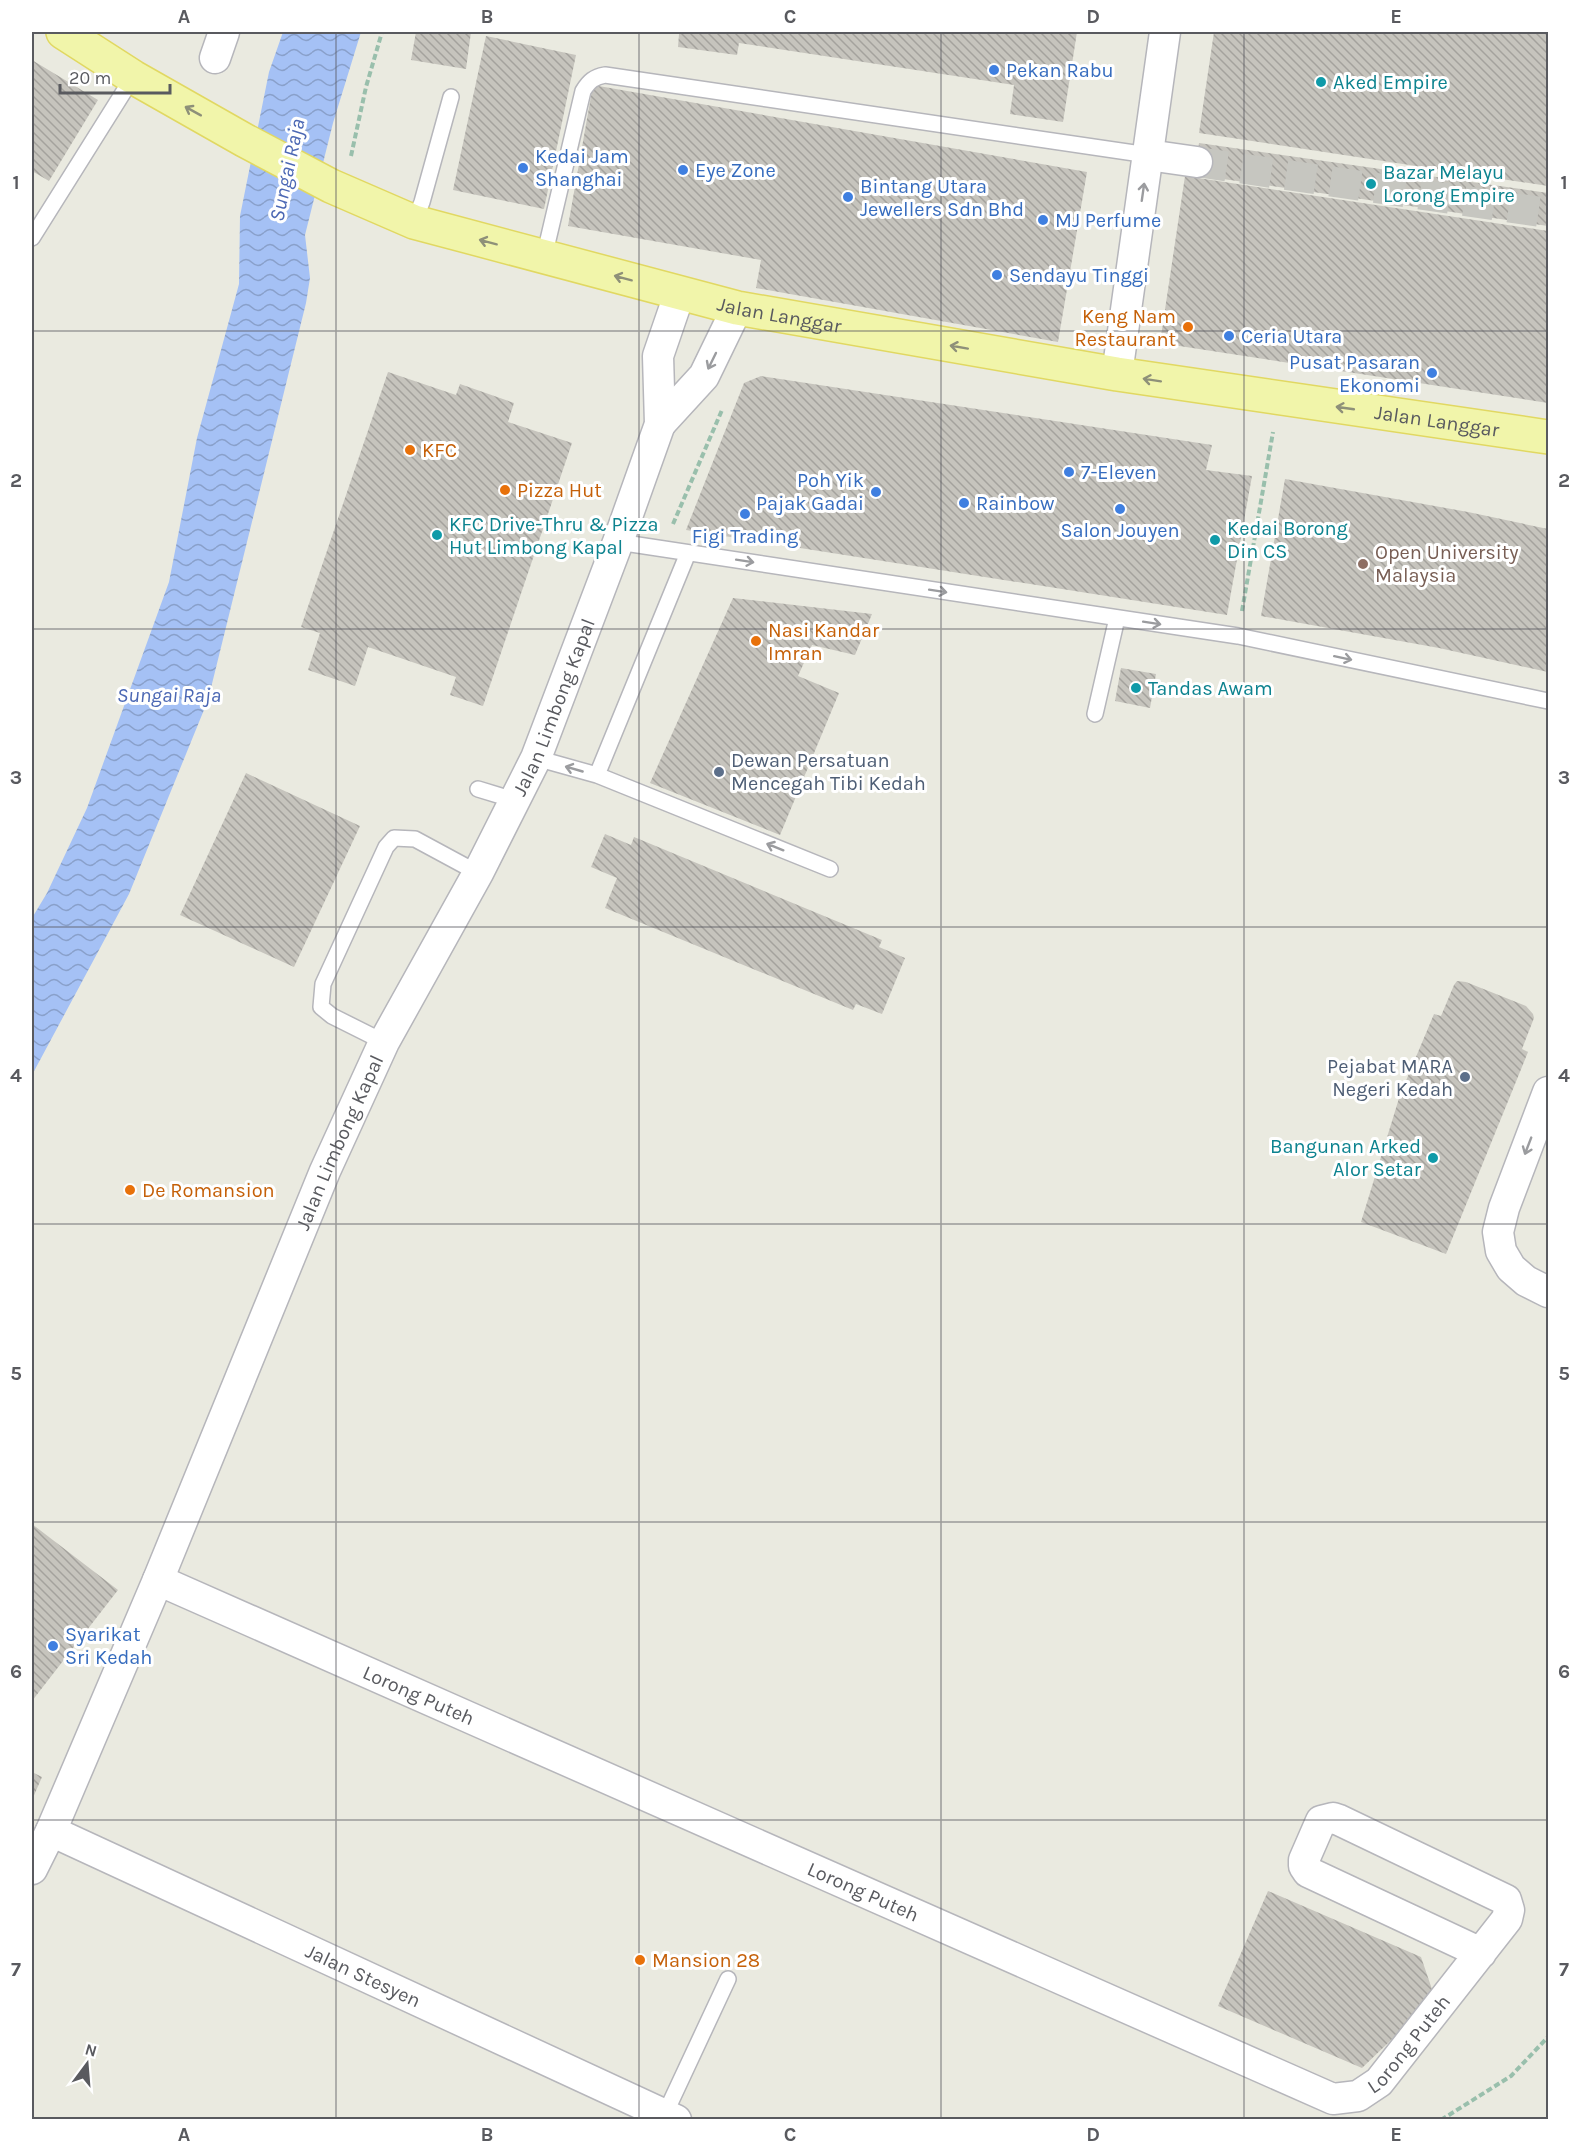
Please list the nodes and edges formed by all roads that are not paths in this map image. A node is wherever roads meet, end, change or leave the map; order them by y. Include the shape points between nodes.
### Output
1 (63, 32) edge
2 (1165, 32) edge
3 (133, 77) junction
4 (451, 97) dead end
5 (1148, 155) junction
6 (1197, 162) tunnel mouth
7 (414, 222) junction
8 (32, 238) edge
9 (544, 257) junction
10 (680, 292) junction
11 (737, 308) junction
12 (1118, 374) junction
13 (660, 424) junction
14 (1548, 436) edge
15 (618, 542) junction
16 (688, 553) junction
17 (1117, 618) junction
18 (1548, 701) edge
19 (1095, 714) dead end
20 (536, 758) junction
21 (597, 776) junction
22 (478, 789) dead end
23 (514, 801) junction
24 (830, 869) dead end
25 (478, 873) junction
26 (384, 1042) junction
27 (1548, 1092) edge
28 (1548, 1292) edge
29 (158, 1580) junction
30 (51, 1831) junction
31 (32, 1869) edge
32 (1481, 1953) junction
33 (728, 1978) dead end
34 (670, 2117) edge

1 - 3 main road, Jalan Langgar
2 - 5 street
7 -> 3 main road, Jalan Langgar via 338,189
3 - 8 lane
4 - 7 lane
5 - 6 street
5 - 9 lane via 596,76 584,91
12 -> 5 street
9 -> 7 main road, Jalan Langgar
10 -> 9 main road, Jalan Langgar
10 - 11 main road, Jalan Langgar
10 - 13 street, Jalan Limbong Kapal via 658,356
12 -> 11 main road, Jalan Langgar
11 -> 13 street, Jalan Limbong Kapal via 704,376
14 -> 12 main road, Jalan Langgar
13 - 15 street, Jalan Limbong Kapal
15 - 16 lane
15 - 20 street, Jalan Limbong Kapal
16 -> 17 lane
16 - 21 lane
17 -> 18 lane via 1238,636
17 - 19 lane
21 -> 20 lane
20 - 23 street, Jalan Limbong Kapal
24 -> 21 lane
22 - 23 lane
23 - 25 street, Jalan Limbong Kapal
25 - 26 street, Jalan Limbong Kapal
25 - 26 lane via 415,839 394,838 386,846 323,984 321,1007
26 - 29 street, Jalan Limbong Kapal via 325,1171
27 -> 28 street via 1498,1232 1501,1251 1511,1268
29 - 30 street, Jalan Limbong Kapal
29 - 32 street, Lorong Puteh via 1333,2099 1358,2096 1378,2082
30 - 31 street, Jalan Limbong Kapal
30 - 34 street, Jalan Stesyen
32 - 32 street, Lorong Puteh via 1308,1872 1304,1860 1321,1821 1339,1820 1506,1900 1507,1919
33 - 34 lane

